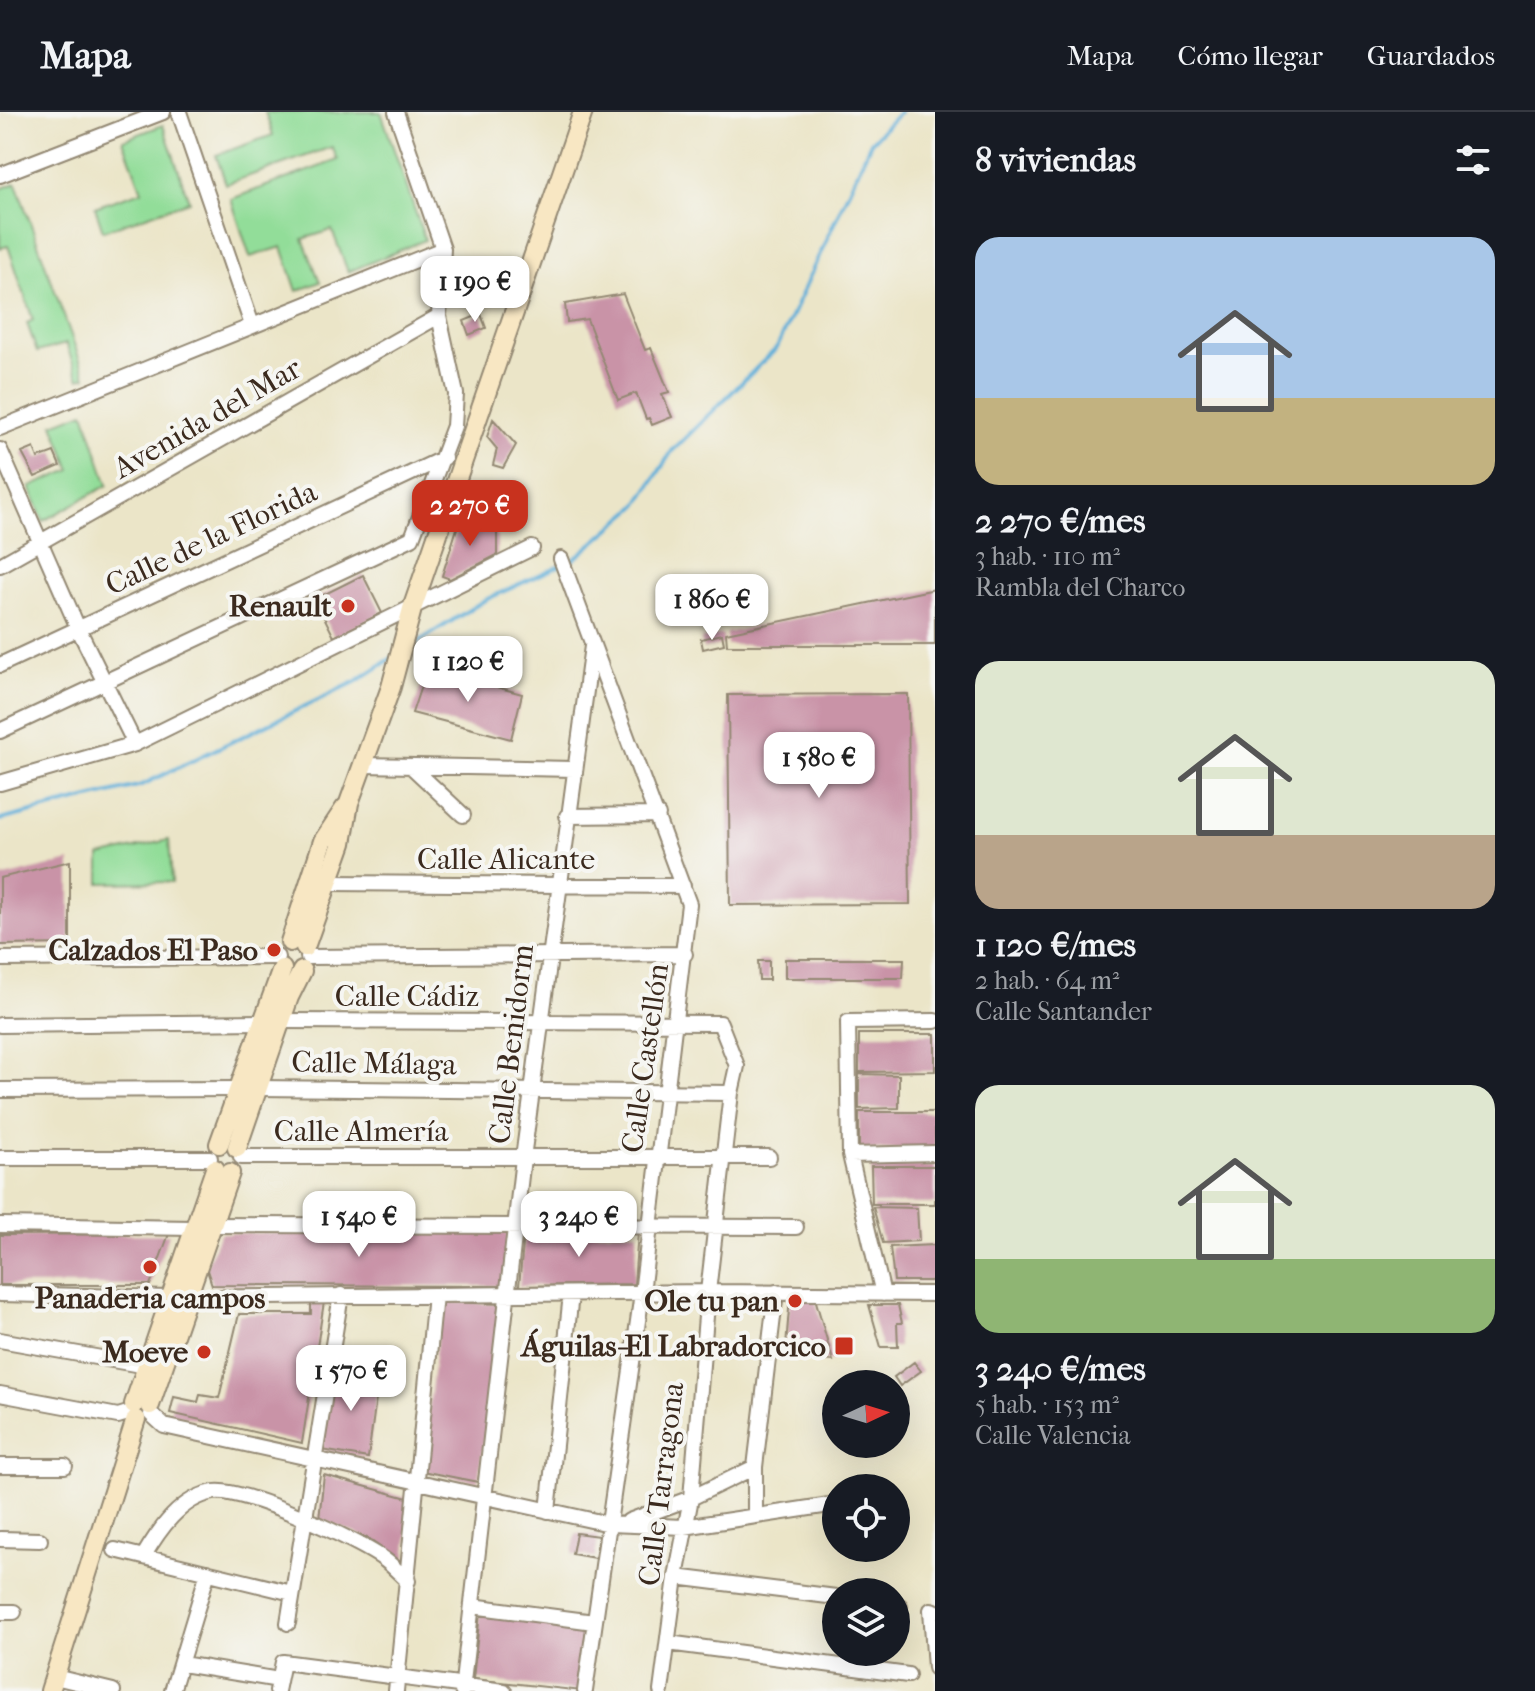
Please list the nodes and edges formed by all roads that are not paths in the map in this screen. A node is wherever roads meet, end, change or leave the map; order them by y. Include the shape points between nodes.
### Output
1 (163, 112) edge
2 (179, 112) edge
3 (396, 112) edge
4 (583, 112) edge
5 (0, 175) edge
6 (443, 249) junction
7 (439, 316) junction
8 (252, 325) junction
9 (0, 428) edge
10 (0, 450) edge
11 (444, 458) junction
12 (412, 538) junction
13 (40, 543) junction
14 (532, 548) dead end
15 (432, 557) junction
16 (561, 559) dead end
17 (0, 565) edge
18 (410, 614) junction
19 (78, 628) junction
20 (592, 646) junction
21 (0, 665) edge
22 (106, 682) junction
23 (0, 731) edge
24 (135, 744) junction
25 (363, 765) junction
26 (413, 768) junction
27 (574, 769) junction
28 (0, 783) edge
29 (349, 803) junction
30 (463, 815) dead end
31 (658, 815) junction
32 (567, 816) junction
33 (329, 883) junction
34 (558, 886) junction
35 (683, 886) junction
36 (549, 952) junction
37 (301, 954) junction
38 (685, 954) junction
39 (0, 959) edge
40 (279, 963) junction
41 (282, 1021) junction
42 (935, 1021) edge
43 (262, 1022) junction
44 (542, 1023) junction
45 (675, 1024) junction
46 (0, 1025) edge
47 (248, 1089) junction
48 (0, 1090) edge
49 (533, 1090) junction
50 (665, 1091) junction
51 (731, 1093) junction
52 (935, 1153) edge
53 (850, 1155) junction
54 (769, 1157) dead end
55 (0, 1158) edge
56 (225, 1158) junction
57 (523, 1158) junction
58 (724, 1158) junction
59 (658, 1159) junction
60 (0, 1225) edge
61 (212, 1225) junction
62 (649, 1225) junction
63 (717, 1225) junction
64 (517, 1226) junction
65 (796, 1227) dead end
66 (193, 1228) junction
67 (708, 1292) junction
68 (776, 1292) junction
69 (642, 1293) junction
70 (0, 1294) edge
71 (571, 1294) junction
72 (883, 1294) junction
73 (935, 1294) edge
74 (341, 1295) junction
75 (435, 1295) junction
76 (509, 1295) junction
77 (189, 1296) junction
78 (169, 1298) junction
79 (0, 1340) edge
80 (146, 1366) junction
81 (0, 1394) edge
82 (140, 1411) junction
83 (312, 1461) junction
84 (0, 1466) edge
85 (65, 1466) dead end
86 (755, 1467) junction
87 (418, 1484) junction
88 (481, 1498) junction
89 (691, 1498) junction
90 (822, 1506) edge
91 (548, 1511) junction
92 (755, 1516) junction
93 (303, 1521) junction
94 (609, 1524) junction
95 (684, 1527) junction
96 (0, 1539) edge
97 (40, 1540) dead end
98 (115, 1550) dead end
99 (143, 1557) junction
100 (208, 1572) junction
101 (676, 1577) junction
102 (408, 1581) junction
103 (292, 1593) junction
104 (822, 1595) edge
105 (472, 1606) junction
106 (935, 1611) edge
107 (594, 1622) junction
108 (288, 1623) dead end
109 (668, 1643) junction
110 (182, 1664) junction
111 (935, 1668) edge
112 (908, 1675) dead end
113 (53, 1684) edge
114 (396, 1685) edge
115 (278, 1686) edge
116 (462, 1688) edge
117 (113, 1691) edge
118 (172, 1691) edge
119 (504, 1691) edge
120 (585, 1691) edge
121 (661, 1691) edge

1 - 5 street
2 - 8 street
3 - 6 street
4 - 15 main road
6 - 7 street
6 - 8 street
7 - 11 street via 456,394
7 - 13 street, Avenida del Mar
8 - 9 street
10 - 13 street
11 - 12 street
11 - 19 street, Calle de la Florida
12 - 15 street
12 - 22 street
13 - 17 street, Avenida del Mar
13 - 19 street
14 - 18 street
15 - 18 main road
16 - 20 street, Calle Castellón
18 - 24 street
18 - 25 main road
19 - 21 street, Calle de la Florida
19 - 22 street
20 - 27 street, Calle Benidorm
20 - 31 street, Calle Castellón
22 - 23 street
22 - 24 street
24 - 28 street
25 - 26 street
25 - 29 main road
26 - 27 street
26 - 30 street, Calle Alicante
27 - 32 street, Calle Benidorm
29 - 33 main road
29 - 37 main road via 323,841
31 - 32 street
31 - 35 street, Calle Castellón
32 - 34 street, Calle Benidorm
33 - 34 street, Calle Alicante
33 - 37 main road
34 - 35 street, Calle Alicante
34 - 36 street, Calle Benidorm
35 - 38 street, Calle Castellón via 689,904
36 - 37 street
36 - 38 street
36 - 44 street, Calle Benidorm
37 - 40 main road via 293,973
37 - 40 main road via 282,946
37 - 41 main road
38 - 45 street, Calle Castellón
39 - 40 street
40 - 43 main road
41 - 44 street, Calle Cádiz
41 - 47 main road
42 - 53 street via 848,1022
43 - 46 street
43 - 47 main road
44 - 45 street, Calle Cádiz
44 - 49 street, Calle Benidorm
45 - 50 street, Calle Castellón
45 - 51 street, Calle Cádiz via 720,1023 737,1066
47 - 48 street, Calle Málaga
47 - 49 street, Calle Málaga
47 - 56 main road
49 - 50 street, Calle Málaga
49 - 57 street, Calle Benidorm
50 - 51 street, Calle Málaga
50 - 59 street, Calle Castellón
51 - 58 street, Calle Tarragona
52 - 53 street
53 - 72 street
54 - 58 street, Calle Almería
55 - 56 street, Calle Almería
56 - 57 street, Calle Almería
56 - 61 main road
56 - 66 main road
57 - 59 street, Calle Almería
57 - 64 street, Calle Benidorm
58 - 59 street, Calle Almería
58 - 63 street, Calle Tarragona
59 - 62 street, Calle Castellón
60 - 66 street
61 - 64 street
61 - 77 main road
62 - 63 street
62 - 64 street
62 - 69 street, Calle Castellón
63 - 65 street
63 - 67 street, Calle Tarragona
64 - 76 street, Calle Benidorm
66 - 78 main road
67 - 68 street
67 - 69 street
67 - 89 street, Calle Tarragona
68 - 72 street
68 - 86 street
69 - 71 street
69 - 94 street, Calle Castellón
70 - 78 street
71 - 76 street
71 - 91 street
72 - 73 street
74 - 75 street
74 - 77 street
74 - 83 street
75 - 76 street
75 - 87 street
76 - 88 street, Calle Benidorm
77 - 78 street
77 - 82 main road
78 - 80 main road
79 - 80 street
80 - 82 main road
81 - 82 street via 118,1416
82 - 83 street via 164,1426
82 - 113 main road
83 - 87 street
83 - 93 street
84 - 85 street
86 - 89 street
86 - 92 street
87 - 88 street
87 - 102 street
88 - 91 street
88 - 105 street, Calle Benidorm
89 - 94 street via 637,1520
89 - 95 street, Calle Tarragona
90 - 92 street
91 - 94 street
92 - 95 street
93 - 99 street via 257,1498 212,1492 163,1523
93 - 102 street via 384,1559
93 - 103 street
94 - 95 street
94 - 107 street, Calle Castellón
95 - 101 street, Calle Tarragona
96 - 97 street
98 - 99 street
99 - 100 street
100 - 103 street
100 - 110 street
101 - 104 street
101 - 109 street, Calle Tarragona
102 - 114 street
103 - 108 street
105 - 107 street
105 - 116 street, Calle Benidorm
106 - 111 street via 931,1610
107 - 120 street, Calle Castellón
109 - 112 street
109 - 121 street, Calle Tarragona
110 - 115 street
110 - 118 street
113 - 117 street
114 - 115 street via 283,1662
114 - 116 street
116 - 119 street

